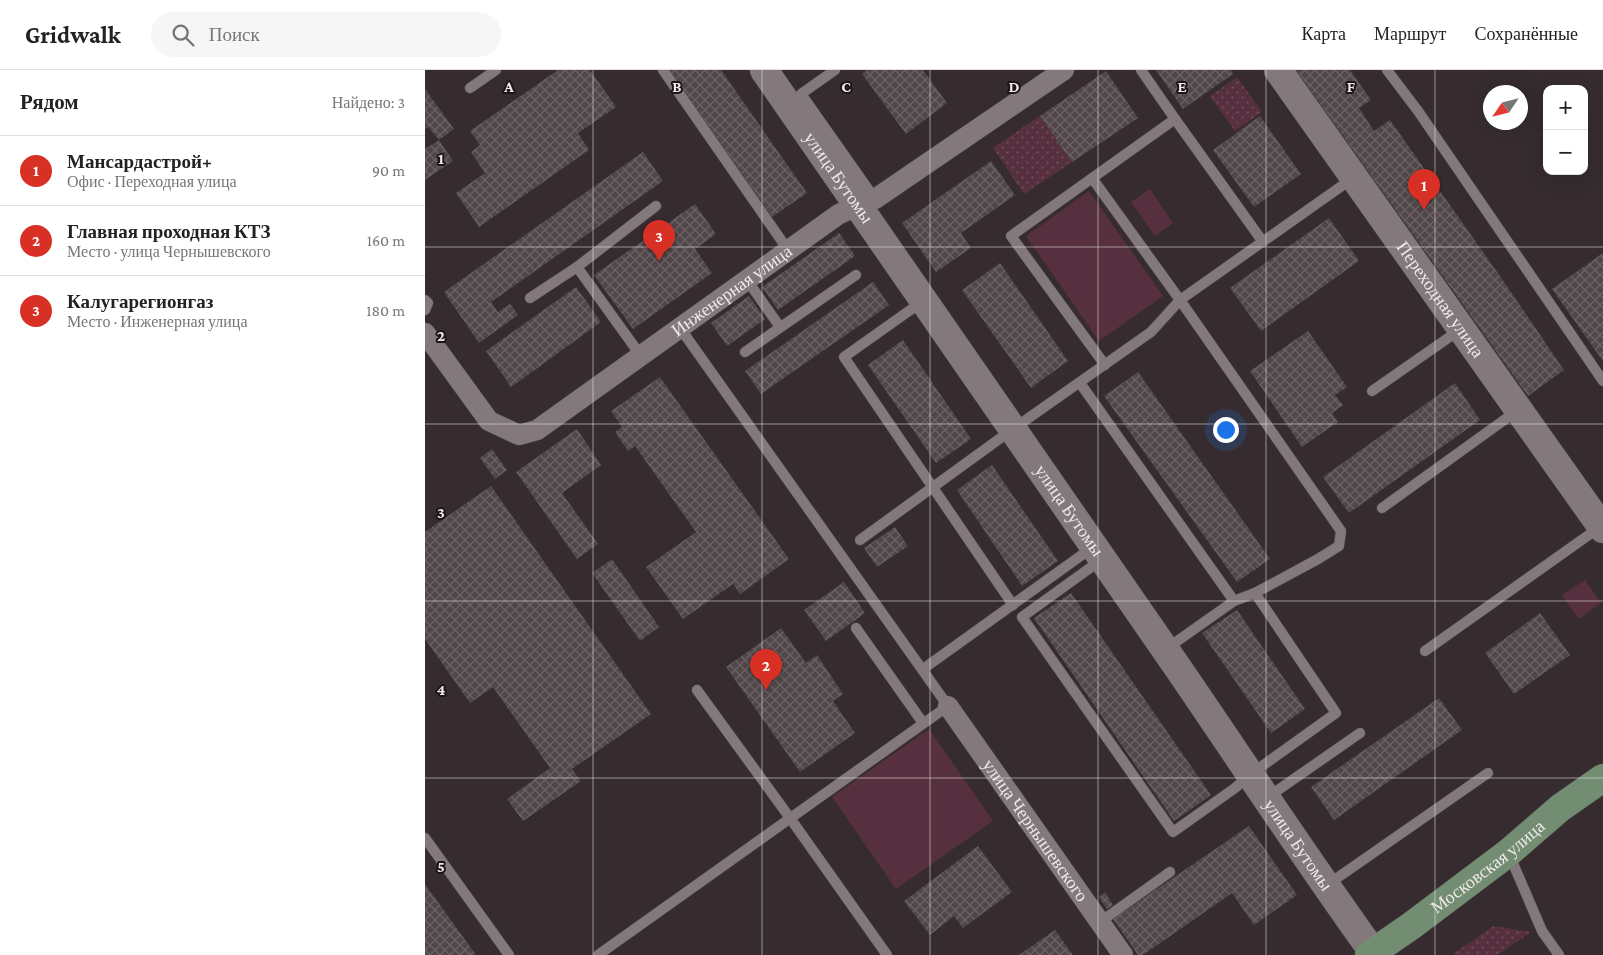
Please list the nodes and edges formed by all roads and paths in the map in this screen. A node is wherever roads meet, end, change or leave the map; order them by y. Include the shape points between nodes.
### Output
1 (496, 70) edge
2 (663, 70) edge
3 (763, 70) edge
4 (835, 70) edge
5 (1064, 70) edge
6 (1141, 70) edge
7 (1278, 70) edge
8 (1387, 70) edge
9 (470, 88) dead end
10 (1175, 119) junction
11 (1353, 177) junction
12 (1092, 178) junction
13 (866, 203) junction
14 (656, 206) dead end
15 (1263, 242) junction
16 (788, 250) junction
17 (577, 267) junction
18 (856, 275) dead end
19 (747, 280) junction
20 (529, 298) dead end
21 (425, 300) edge
22 (924, 300) junction
23 (1180, 300) junction
24 (425, 310) edge
25 (680, 328) junction
26 (781, 328) junction
27 (1461, 329) junction
28 (425, 333) edge
29 (745, 352) dead end
30 (641, 356) junction
31 (1105, 365) junction
32 (1603, 380) edge
33 (1080, 382) junction
34 (1372, 391) dead end
35 (1518, 409) junction
36 (1013, 429) junction
37 (933, 487) junction
38 (1382, 508) dead end
39 (1602, 528) edge
40 (860, 540) dead end
41 (1098, 553) junction
42 (1255, 593) junction
43 (1234, 600) junction
44 (1013, 605) junction
45 (856, 628) dead end
46 (1165, 649) junction
47 (1425, 651) dead end
48 (923, 669) junction
49 (697, 690) dead end
50 (948, 706) junction
51 (923, 723) junction
52 (1360, 733) dead end
53 (1489, 773) dead end
54 (1251, 774) junction
55 (1603, 778) edge
56 (1267, 798) junction
57 (790, 818) junction
58 (425, 838) edge
59 (1508, 853) junction
60 (1170, 872) dead end
61 (1325, 886) junction
62 (1100, 922) junction
63 (1371, 954) edge
64 (509, 955) edge
65 (598, 955) edge
66 (887, 955) edge
67 (1123, 955) edge
68 (1559, 955) edge

1 - 9 lane
2 - 16 lane
3 - 13 street, улица Бутомы
4 - 13 lane via 801,94
5 - 13 street, Инженерная улица
6 - 10 lane
7 - 11 street, Переходная улица
8 - 32 lane
10 - 12 lane
10 - 15 lane
11 - 15 lane
11 - 27 street, Переходная улица
12 - 23 lane
12 - 31 lane via 1011,236
13 - 16 street, Инженерная улица via 839,214
13 - 22 street, улица Бутомы
14 - 17 lane
15 - 23 lane
16 - 19 street, Инженерная улица
17 - 20 lane
17 - 30 lane
18 - 26 lane
19 - 25 street, Инженерная улица
19 - 26 lane
21 - 24 lane
22 - 36 street, улица Бутомы
22 - 37 lane via 844,357
23 - 31 lane via 1151,332
23 - 42 lane via 1341,531 1339,546
25 - 30 street, Инженерная улица
25 - 48 lane
26 - 29 lane
27 - 34 lane
27 - 35 street, Переходная улица
28 - 30 street, Инженерная улица via 489,422 519,435 537,430
31 - 33 lane
33 - 36 lane
33 - 43 lane
35 - 38 lane
35 - 39 street, Переходная улица
36 - 37 lane
36 - 41 street, улица Бутомы
37 - 40 lane
37 - 44 lane
39 - 47 lane
41 - 44 lane
41 - 46 street, улица Бутомы
41 - 54 lane via 1022,617 1173,832
42 - 43 lane
42 - 54 lane via 1336,713
43 - 46 lane
44 - 48 lane
45 - 51 lane
46 - 54 street, улица Бутомы
48 - 50 lane
49 - 57 lane
50 - 51 lane
50 - 62 street, улица Чернышевского
51 - 57 lane
52 - 56 lane
53 - 61 lane
54 - 56 street, улица Бутомы
55 - 59 main road, Московская улица via 1560,808
56 - 61 street, улица Бутомы
57 - 65 lane
57 - 66 lane
58 - 64 lane
59 - 63 main road, Московская улица
59 - 68 lane via 1542,931
60 - 62 lane
61 - 63 street, улица Бутомы
62 - 67 street, улица Чернышевского

